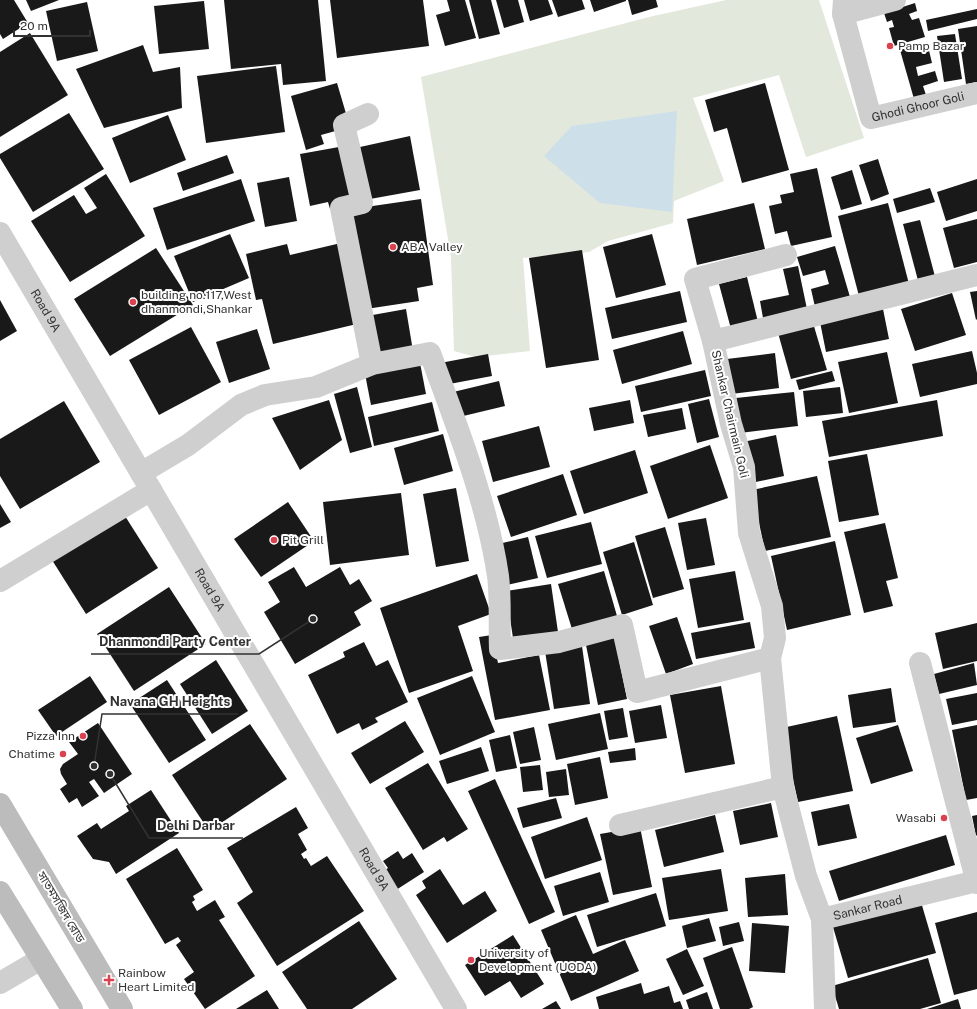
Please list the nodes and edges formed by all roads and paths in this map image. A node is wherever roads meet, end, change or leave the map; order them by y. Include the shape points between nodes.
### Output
1 (895, 0) edge
2 (844, 7) edge
3 (977, 93) edge
4 (368, 114) dead end
5 (0, 233) edge
6 (786, 255) dead end
7 (977, 275) edge
8 (713, 341) junction
9 (372, 364) junction
10 (146, 481) junction
11 (0, 581) edge
12 (770, 658) junction
13 (920, 663) dead end
14 (783, 787) junction
15 (0, 804) edge
16 (620, 825) dead end
17 (977, 882) edge
18 (0, 892) edge
19 (822, 919) junction
20 (41, 959) junction
21 (0, 983) edge
22 (72, 1009) edge
23 (122, 1009) edge
24 (456, 1009) edge
25 (825, 1009) edge

1 - 2 street
2 - 3 street, Ghodi Ghoor Goli via 871,118
4 - 9 street via 344,125 362,203 341,208
5 - 10 street, Road 9A
6 - 8 street via 695,279
7 - 8 street, Shankar Chairmain Goli
8 - 12 street, Shankar Chairmain Goli via 731,424 744,467 749,533 772,606 775,638
9 - 10 street via 316,387 265,394 241,405
9 - 12 street via 430,353 482,503 498,576 500,649 559,642 622,625 637,692
10 - 11 street
10 - 24 street, Road 9A
12 - 14 street, Shankar Chairmain Goli
13 - 17 street
14 - 16 street
14 - 19 street, Shankar Chairmain Goli via 806,876
15 - 23 main road, সাতমসজিদ রোড
17 - 19 street, Sankar Road
18 - 20 main road
19 - 25 street, Sankar Road
20 - 21 street
20 - 22 main road

